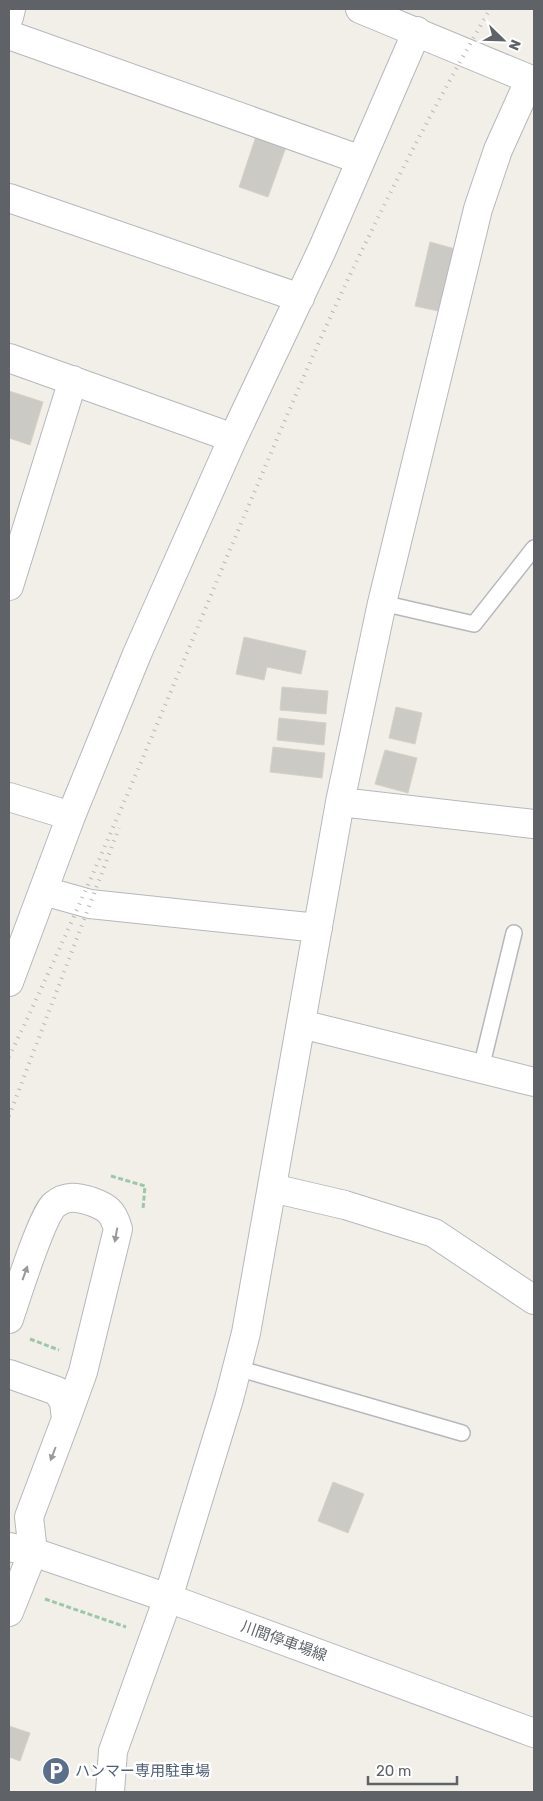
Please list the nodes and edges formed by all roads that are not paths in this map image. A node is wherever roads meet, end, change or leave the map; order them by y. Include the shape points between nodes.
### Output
1 (11, 9) edge
2 (360, 9) edge
3 (9, 17) edge
4 (417, 31) junction
5 (9, 35) edge
6 (532, 80) edge
7 (361, 160) junction
8 (9, 198) edge
9 (300, 298) junction
10 (9, 358) edge
11 (72, 380) junction
12 (233, 438) junction
13 (534, 548) edge
14 (9, 586) edge
15 (382, 603) junction
16 (9, 797) edge
17 (340, 802) junction
18 (71, 816) junction
19 (534, 824) edge
20 (44, 891) junction
21 (318, 928) junction
22 (514, 933) dead end
23 (9, 981) edge
24 (301, 1024) junction
25 (481, 1068) junction
26 (534, 1082) edge
27 (272, 1188) junction
28 (534, 1300) edge
29 (9, 1319) edge
30 (237, 1368) junction
31 (9, 1374) edge
32 (66, 1419) junction
33 (462, 1433) dead end
34 (29, 1517) junction
35 (9, 1534) edge
36 (21, 1549) edge
37 (168, 1598) junction
38 (9, 1612) edge
39 (534, 1733) edge
40 (110, 1792) edge

1 - 3 street
2 - 4 street
4 - 6 street
4 - 7 street
5 - 7 street
6 - 15 street via 498,150 478,208
7 - 9 street
8 - 9 street
9 - 12 street
10 - 11 street
11 - 12 street
11 - 14 street
12 - 18 street via 137,654
13 - 15 lane via 474,624
15 - 17 street
16 - 18 street
17 - 19 street
17 - 21 street
18 - 20 street
20 - 21 street via 90,904
20 - 23 street
21 - 24 street
22 - 25 lane
24 - 25 street
24 - 27 street
25 - 26 street
27 - 28 street via 345,1205 434,1232
27 - 30 street
29 -> 32 street via 52,1206 65,1198 77,1197 102,1205 114,1215 118,1229 82,1372
30 - 33 lane
30 - 37 street
31 - 32 street via 57,1391 64,1402
32 -> 34 street
34 - 35 street
34 - 36 street
36 - 37 street, 川間停車場線
36 - 38 street
37 - 39 street, 川間停車場線
37 - 40 street via 113,1751

